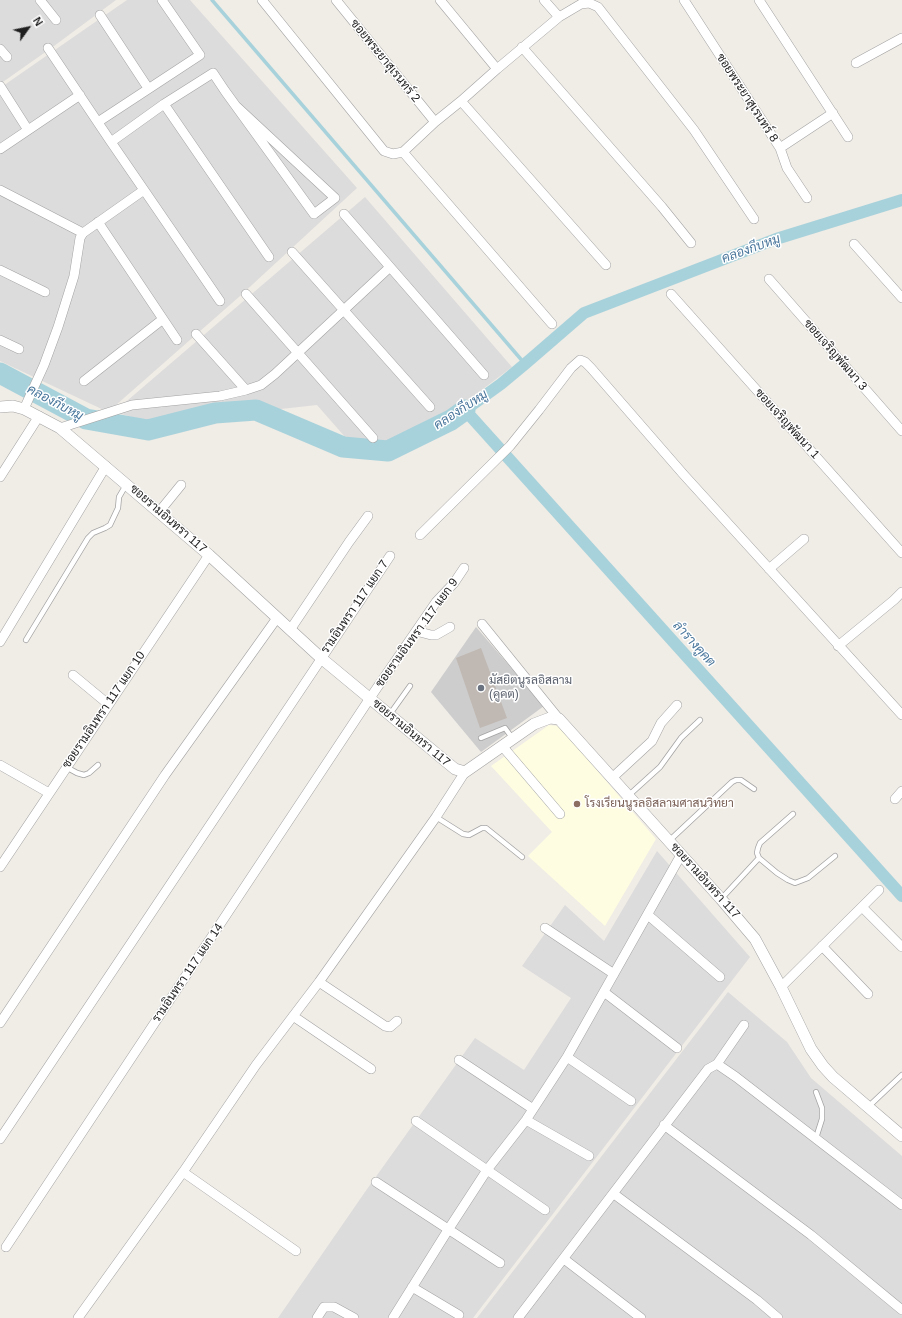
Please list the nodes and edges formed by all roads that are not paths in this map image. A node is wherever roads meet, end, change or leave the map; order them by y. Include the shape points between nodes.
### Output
1 (40, 0) edge
2 (162, 0) edge
3 (262, 0) edge
4 (336, 0) edge
5 (440, 0) edge
6 (544, 0) edge
7 (684, 0) edge
8 (759, 0) edge
9 (100, 15) dead end
10 (559, 17) junction
11 (56, 20) dead end
12 (902, 38) edge
13 (48, 48) dead end
14 (522, 48) junction
15 (0, 49) edge
16 (7, 57) dead end
17 (856, 63) dead end
18 (497, 69) junction
19 (0, 86) edge
20 (148, 88) junction
21 (80, 95) junction
22 (461, 101) junction
23 (164, 104) junction
24 (236, 106) junction
25 (833, 113) junction
26 (98, 122) junction
27 (435, 122) junction
28 (28, 130) junction
29 (848, 137) dead end
30 (111, 142) junction
31 (780, 148) junction
32 (0, 150) edge
33 (403, 152) junction
34 (0, 190) edge
35 (144, 190) junction
36 (807, 198) dead end
37 (344, 214) dead end
38 (754, 219) dead end
39 (98, 222) junction
40 (83, 233) junction
41 (691, 243) dead end
42 (854, 244) dead end
43 (292, 252) dead end
44 (269, 258) dead end
45 (606, 265) dead end
46 (390, 267) junction
47 (0, 270) edge
48 (769, 279) dead end
49 (45, 292) dead end
50 (246, 294) dead end
51 (671, 294) dead end
52 (902, 298) edge
53 (220, 301) dead end
54 (343, 310) junction
55 (163, 320) junction
56 (552, 324) dead end
57 (196, 334) dead end
58 (0, 340) edge
59 (177, 340) dead end
60 (19, 349) dead end
61 (297, 353) junction
62 (484, 375) dead end
63 (84, 381) dead end
64 (246, 390) junction
65 (0, 407) edge
66 (430, 407) dead end
67 (24, 409) junction
68 (38, 416) junction
69 (60, 428) junction
70 (902, 431) edge
71 (373, 438) dead end
72 (106, 466) junction
73 (0, 478) edge
74 (127, 484) junction
75 (181, 485) dead end
76 (159, 512) junction
77 (368, 516) dead end
78 (420, 536) dead end
79 (804, 539) dead end
80 (902, 553) edge
81 (209, 555) junction
82 (390, 556) dead end
83 (464, 568) dead end
84 (769, 569) junction
85 (902, 592) edge
86 (277, 618) junction
87 (482, 624) dead end
88 (450, 627) dead end
89 (290, 630) junction
90 (416, 631) junction
91 (26, 640) dead end
92 (0, 642) edge
93 (838, 646) junction
94 (321, 658) junction
95 (73, 675) dead end
96 (410, 686) dead end
97 (370, 698) junction
98 (108, 704) junction
99 (676, 705) dead end
100 (390, 715) junction
101 (902, 715) edge
102 (559, 719) junction
103 (700, 720) dead end
104 (481, 738) dead end
105 (513, 739) junction
106 (503, 747) junction
107 (0, 765) edge
108 (98, 765) dead end
109 (66, 767) junction
110 (466, 772) junction
111 (612, 778) junction
112 (754, 788) dead end
113 (902, 790) edge
114 (49, 793) junction
115 (628, 796) junction
116 (895, 799) dead end
117 (560, 814) dead end
118 (793, 814) dead end
119 (436, 817) junction
120 (669, 841) junction
121 (681, 855) junction
122 (835, 856) dead end
123 (522, 857) dead end
124 (759, 858) junction
125 (0, 867) edge
126 (879, 890) dead end
127 (721, 899) junction
128 (862, 907) junction
129 (648, 915) junction
130 (545, 928) dead end
131 (822, 946) junction
132 (902, 947) edge
133 (614, 974) junction
134 (720, 977) dead end
135 (319, 982) junction
136 (781, 987) junction
137 (604, 992) junction
138 (868, 994) dead end
139 (293, 1016) junction
140 (397, 1021) dead end
141 (0, 1023) edge
142 (744, 1025) dead end
143 (677, 1048) dead end
144 (567, 1057) junction
145 (458, 1060) dead end
146 (717, 1064) junction
147 (371, 1069) dead end
148 (902, 1075) edge
149 (816, 1092) dead end
150 (631, 1101) dead end
151 (868, 1108) junction
152 (533, 1109) junction
153 (526, 1120) junction
154 (416, 1121) dead end
155 (664, 1125) junction
156 (901, 1133) edge
157 (816, 1138) junction
158 (0, 1139) edge
159 (589, 1156) dead end
160 (487, 1170) junction
161 (183, 1172) junction
162 (376, 1182) dead end
163 (614, 1194) junction
164 (902, 1205) edge
165 (545, 1210) dead end
166 (448, 1230) junction
167 (6, 1247) dead end
168 (296, 1250) dead end
169 (564, 1259) junction
170 (500, 1263) dead end
171 (412, 1287) junction
172 (902, 1310) edge
173 (459, 1315) dead end
174 (78, 1318) edge
175 (317, 1318) edge
176 (354, 1318) edge
177 (393, 1318) edge
178 (518, 1318) edge
179 (641, 1318) edge
180 (778, 1318) edge

1 - 11 street
2 - 20 street via 200,55
3 - 33 street via 384,151 393,154
4 - 27 street, ซอยพระยาสุเรนทร์ 2
5 - 18 street
6 - 10 street
7 - 31 street, ซอยพระยาสุเรนทร์ 8
8 - 25 street
9 - 20 street
10 - 14 street
10 - 38 street via 581,4 589,3 598,7 694,130
12 - 17 street
13 - 21 street
14 - 18 street
14 - 41 street
15 - 16 street
18 - 22 street
19 - 28 street
20 - 26 street
21 - 26 street
21 - 28 street
22 - 27 street
22 - 45 street
23 - 24 street via 213,73
23 - 30 street
23 - 44 street
24 - 24 street via 314,214 335,198 329,193
25 - 29 street
25 - 31 street
26 - 30 street
27 - 33 street
28 - 32 street
30 - 35 street
31 - 36 street, ซอยพระยาสุเรนทร์ 8 via 787,168
33 - 56 street
34 - 40 street
35 - 39 street
35 - 53 street
37 - 46 street
39 - 40 street
39 - 55 street
40 - 67 street via 74,276 58,327
42 - 52 street
43 - 54 street
46 - 54 street
46 - 62 street
47 - 49 street
48 - 70 street, ซอยเจริญพัฒนา 3
50 - 61 street
51 - 80 street, ซอยเจริญพัฒนา 1
54 - 61 street
54 - 66 street
55 - 59 street
55 - 63 street
57 - 64 street
58 - 60 street
61 - 64 street via 261,385
61 - 71 street
64 - 69 street via 220,396 132,405
65 - 67 street, ซอยรามอินทรา 117 via 13,406
67 - 68 street, ซอยรามอินทรา 117
68 - 69 street, ซอยรามอินทรา 117
68 - 73 street
69 - 72 street, ซอยรามอินทรา 117
72 - 74 street, ซอยรามอินทรา 117
72 - 92 street
74 - 76 street, ซอยรามอินทรา 117
74 - 91 lane via 119,497 118,508 110,525 88,538
75 - 76 street
76 - 81 street, ซอยรามอินทรา 117
77 - 89 street
78 - 84 street via 510,446 580,360 585,362
79 - 84 street
81 - 86 street, ซอยรามอินทรา 117
81 - 98 street, ซอยรามอินทรา 117 แยก 10
82 - 94 street, รามอินทรา 117 แยก 7
83 - 90 street, ซอยรามอินทรา 117 แยก 9
84 - 93 street
85 - 93 street
86 - 89 street, ซอยรามอินทรา 117
86 - 141 street via 165,775
87 - 102 street
88 - 90 street via 436,635
89 - 94 street, ซอยรามอินทรา 117
90 - 97 street, ซอยรามอินทรา 117 แยก 9
93 - 101 street
94 - 97 street, ซอยรามอินทรา 117
94 - 158 street, รามอินทรา 117 แยก 7
95 - 98 street
96 - 100 lane
97 - 100 street, ซอยรามอินทรา 117
97 - 167 street, รามอินทรา 117 แยก 14
98 - 109 street, ซอยรามอินทรา 117 แยก 10
99 - 111 street via 660,723 652,741
100 - 110 street, ซอยรามอินทรา 117 via 455,769
102 - 105 street via 543,720
102 - 111 street, ซอยรามอินทรา 117
103 - 115 lane via 681,738 660,767
104 - 105 lane via 506,728
105 - 106 street
106 - 110 street
106 - 117 street
107 - 114 street
108 - 109 lane via 84,775
109 - 114 street, ซอยรามอินทรา 117 แยก 10
110 - 119 street
111 - 115 street, ซอยรามอินทรา 117
112 - 120 lane via 741,780 732,782
113 - 116 street
114 - 125 street, ซอยรามอินทรา 117 แยก 10
115 - 120 street, ซอยรามอินทรา 117
118 - 124 lane via 760,843
119 - 123 lane via 463,834 469,835 486,828
119 - 135 street
120 - 121 street, ซอยรามอินทรา 117
121 - 127 street, ซอยรามอินทรา 117
121 - 129 street
122 - 124 lane via 808,878 795,882 777,873
124 - 127 lane
126 - 128 street
127 - 136 street, ซอยรามอินทรา 117 via 755,938
128 - 131 street
128 - 132 street
129 - 133 street
129 - 134 street
130 - 133 street
131 - 136 street
131 - 138 street
133 - 137 street
135 - 139 street
135 - 140 street via 384,1026 390,1027
136 - 151 street, ซอยรามอินทรา 117 via 811,1049 823,1066
137 - 143 street
137 - 144 street
139 - 147 street
139 - 161 street via 256,1065
142 - 146 street
144 - 150 street
144 - 152 street
145 - 152 street
146 - 155 street via 708,1069
146 - 157 street
148 - 151 lane
149 - 157 lane via 822,1108 822,1119
151 - 156 street, ซอยรามอินทรา 117
152 - 153 street
153 - 159 street
153 - 160 street
154 - 160 street
155 - 163 street
155 - 172 street via 811,1235
157 - 164 street
160 - 165 street
160 - 166 street
161 - 168 street
161 - 174 street
162 - 166 street
163 - 169 street
163 - 180 street
166 - 170 street
166 - 171 street
169 - 178 street
169 - 179 street
171 - 173 street
171 - 177 street
175 - 176 street via 324,1307 334,1307

